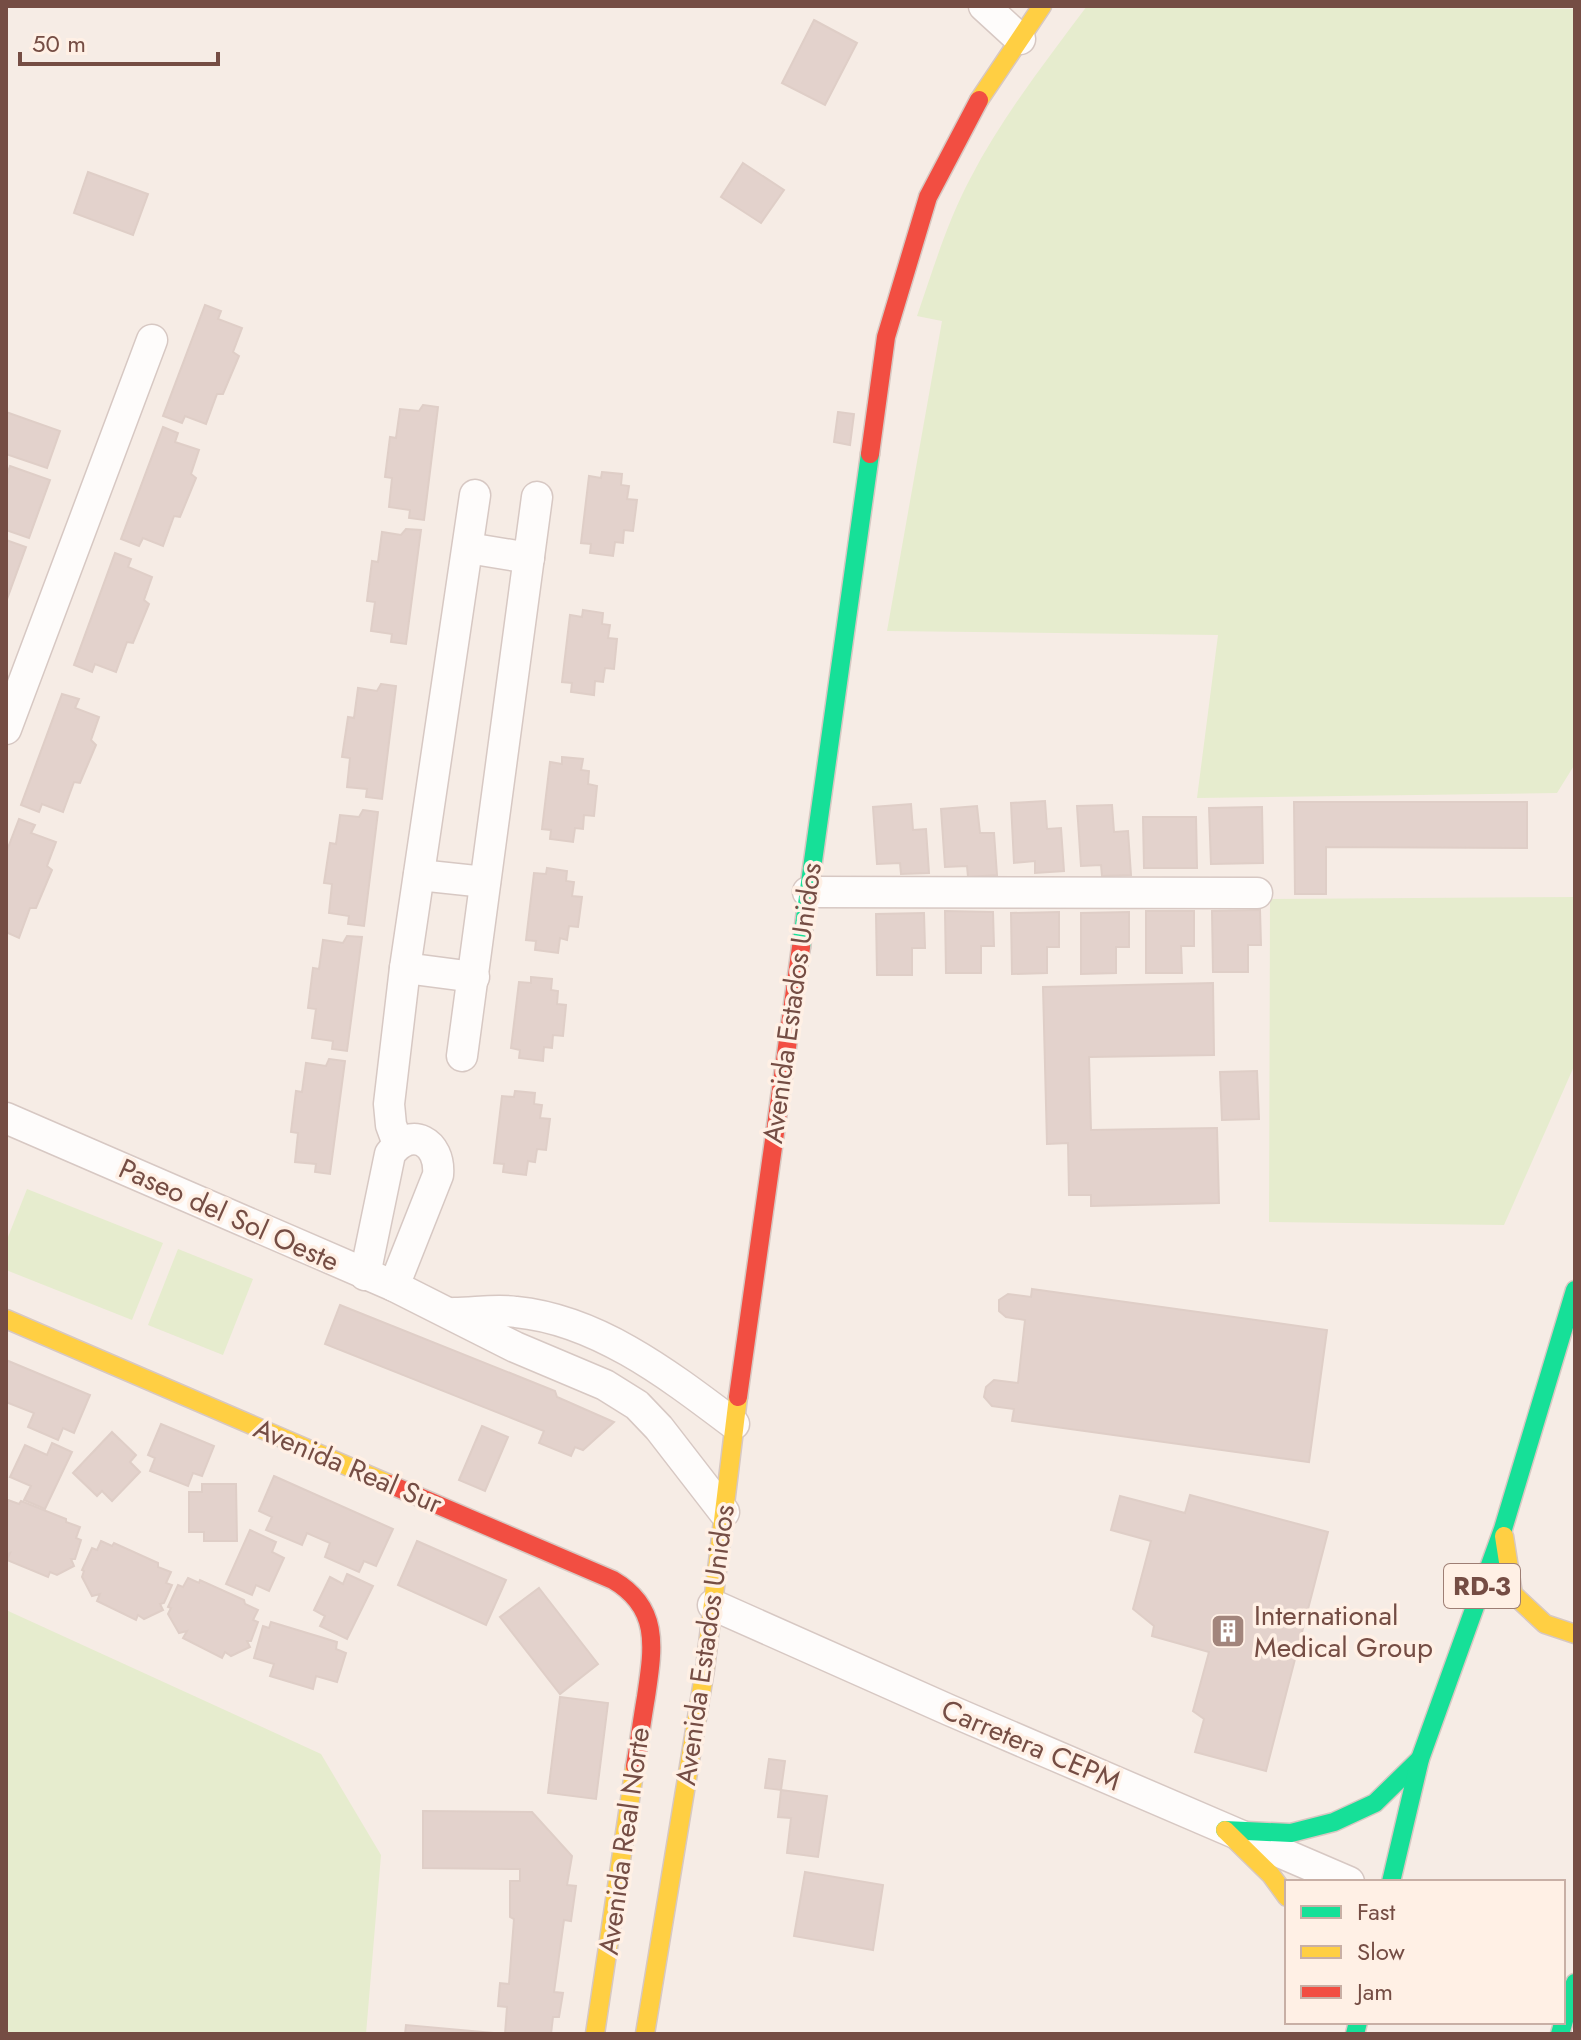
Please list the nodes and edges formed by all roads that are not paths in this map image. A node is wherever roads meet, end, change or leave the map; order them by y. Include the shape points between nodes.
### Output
1 (984, 6) edge
2 (1042, 6) edge
3 (1020, 39) junction
4 (152, 340) dead end
5 (475, 495) dead end
6 (537, 497) dead end
7 (468, 548) junction
8 (529, 558) junction
9 (6, 729) edge
10 (419, 875) junction
11 (485, 882) junction
12 (808, 892) junction
13 (1257, 893) dead end
14 (405, 968) junction
15 (474, 977) junction
16 (462, 1056) dead end
17 (6, 1118) edge
18 (398, 1144) junction
19 (365, 1275) junction
20 (394, 1286) junction
21 (1575, 1290) edge
22 (452, 1313) junction
23 (6, 1319) edge
24 (623, 1349) junction
25 (605, 1385) junction
26 (734, 1424) junction
27 (724, 1512) junction
28 (1503, 1529) junction
29 (713, 1605) junction
30 (1575, 1634) edge
31 (653, 1647) joint
32 (1420, 1759) junction
33 (1225, 1830) junction
34 (1344, 1880) edge
35 (1391, 1880) edge
36 (1285, 1894) edge
37 (1575, 1981) edge
38 (1565, 2016) edge
39 (595, 2034) edge
40 (645, 2034) edge

1 - 3 street
2 - 3 main road, Avenida Estados Unidos
3 - 12 main road, Avenida Estados Unidos via 973,110 928,197 886,337
4 - 9 street
5 - 7 street
6 - 8 street
7 - 8 street
7 - 10 street
8 - 11 street
10 - 11 street
10 - 14 street
11 - 15 street
12 - 13 street
12 - 26 main road, Avenida Estados Unidos
14 - 15 street
14 - 18 street via 389,1104
15 - 16 street
17 - 19 street, Paseo del Sol Oeste
18 - 19 street via 390,1154
18 - 20 street via 419,1139 434,1150 439,1163 436,1185
19 - 20 street, Paseo del Sol Oeste
20 - 22 street, Paseo del Sol Oeste
21 - 28 main road, RD-3
22 - 24 street, Paseo del Sol Oeste via 515,1311 580,1325
22 - 25 street, Paseo del Sol Oeste
23 - 31 main road, Avenida Real Sur via 618,1580 642,1604
24 - 25 street
24 - 26 street, Paseo del Sol Oeste
25 - 27 street, Paseo del Sol Oeste via 637,1405 659,1428
26 - 27 main road, Avenida Estados Unidos
27 - 29 main road, Avenida Estados Unidos
28 - 30 main road via 1513,1594 1545,1624
28 - 32 main road, RD-3
29 - 33 street, Carretera CEPM
29 - 40 main road, Avenida Estados Unidos
31 - 39 main road, Avenida Real Norte
32 - 33 main road via 1375,1803 1334,1822 1291,1833
32 - 35 main road, RD-3
33 - 34 street, Carretera CEPM
33 - 36 main road
37 - 38 main road

